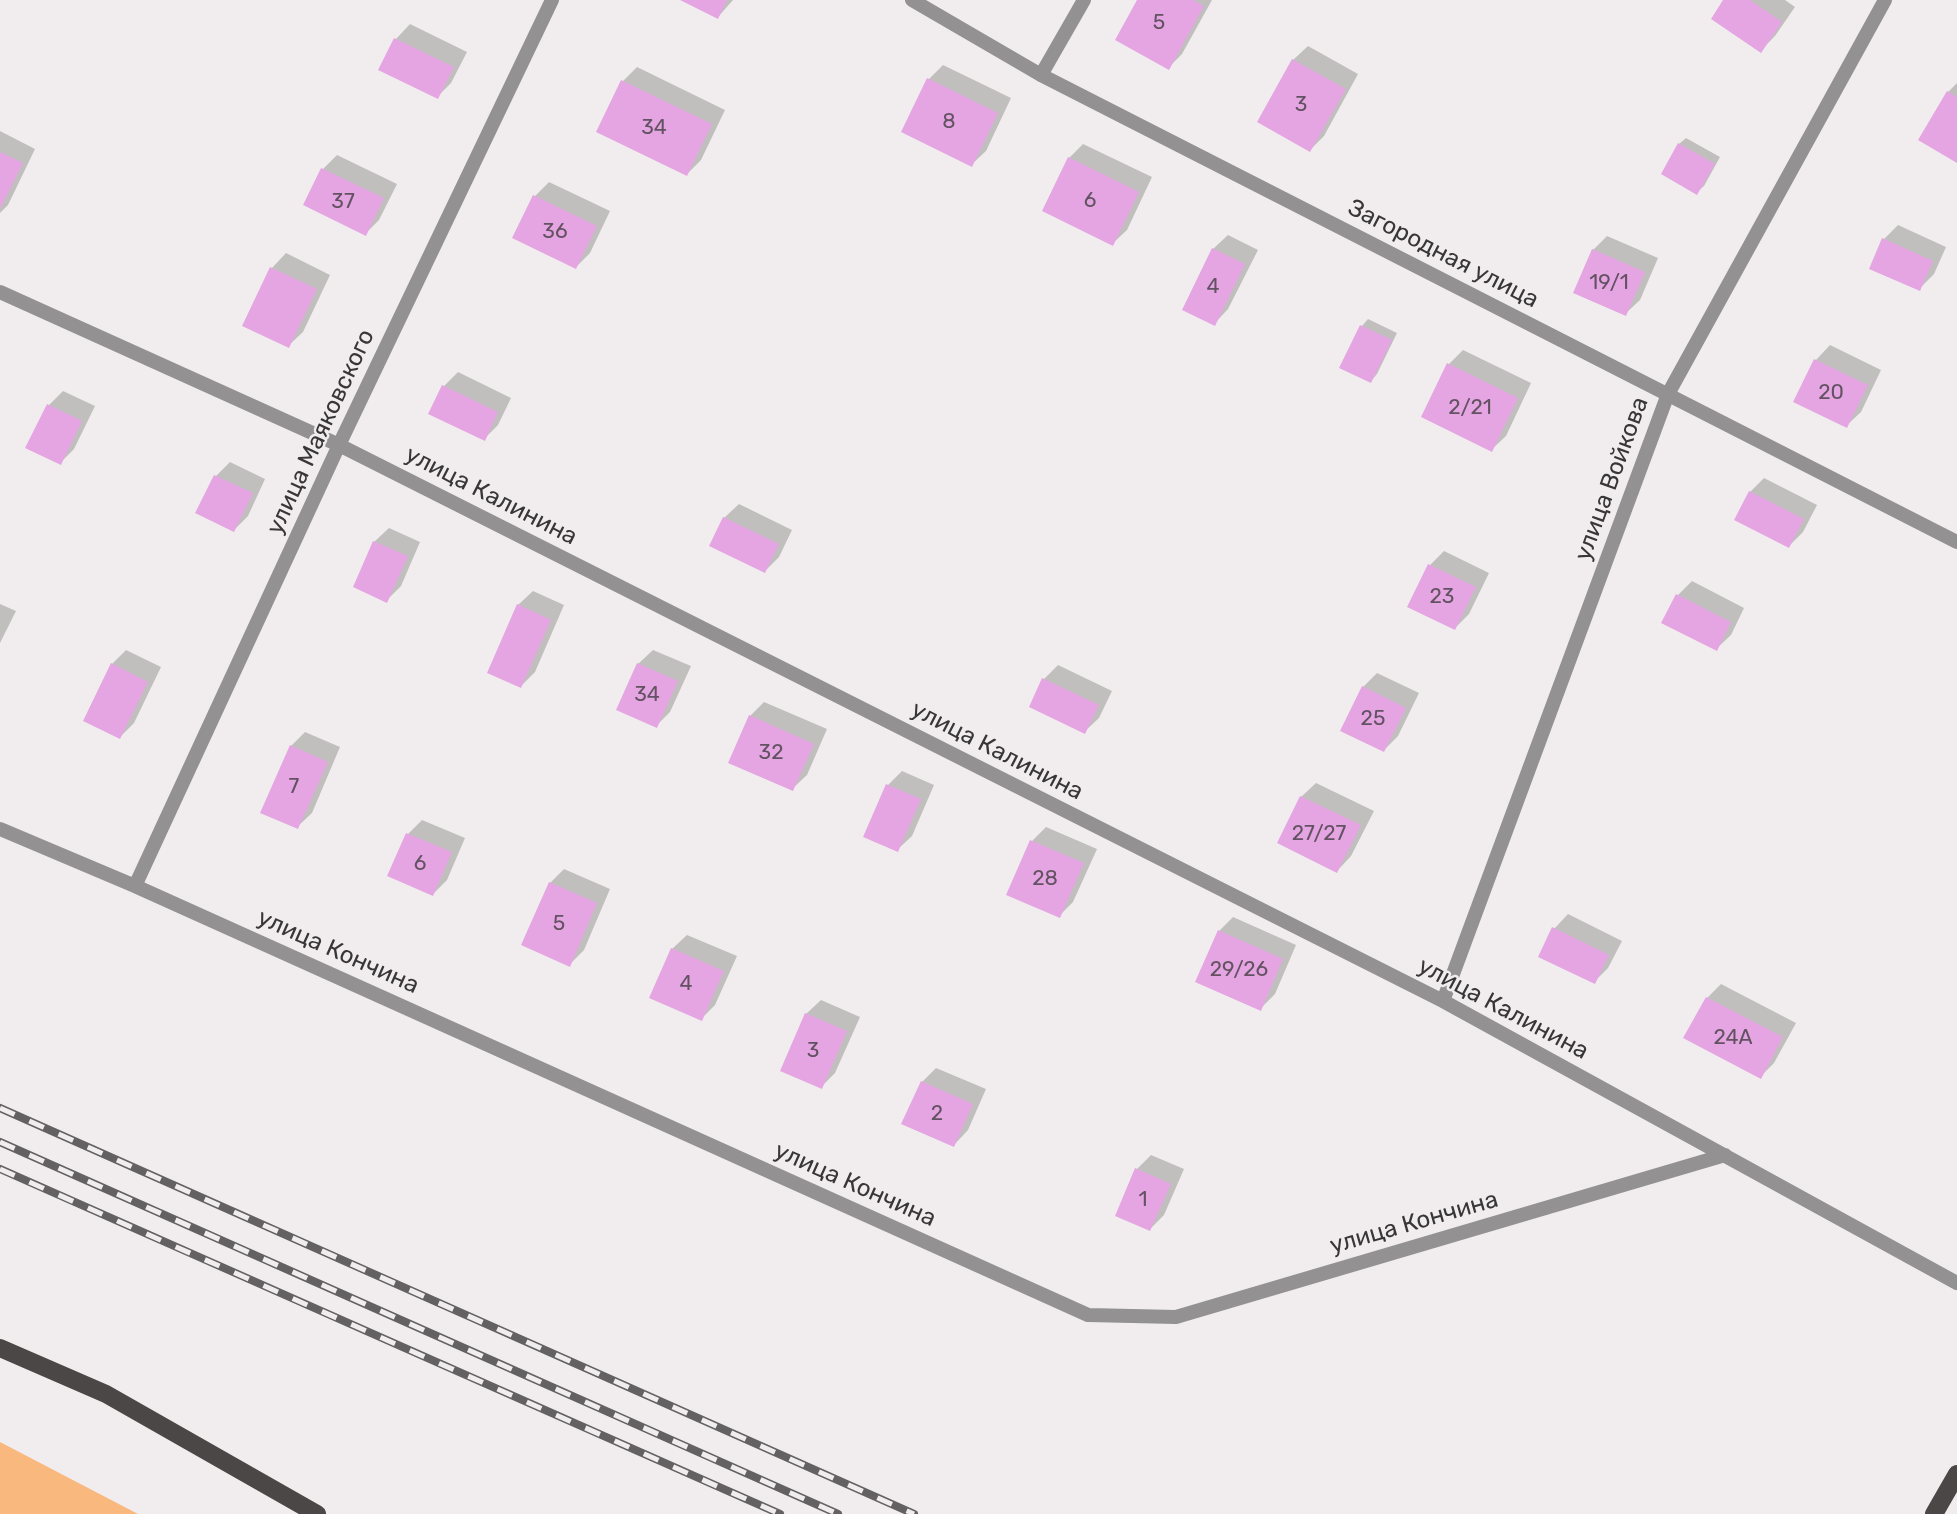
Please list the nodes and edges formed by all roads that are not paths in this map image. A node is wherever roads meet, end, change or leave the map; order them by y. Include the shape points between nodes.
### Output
1 (552, 0) edge
2 (912, 0) edge
3 (1084, 0) edge
4 (1885, 0) edge
5 (1041, 75) junction
6 (0, 292) edge
7 (1668, 394) junction
8 (339, 445) junction
9 (1957, 542) edge
10 (0, 829) edge
11 (135, 886) junction
12 (1443, 1001) junction
13 (1725, 1155) junction
14 (1957, 1283) edge
15 (0, 1348) edge
16 (1957, 1474) edge
17 (317, 1514) edge
18 (1934, 1514) edge

1 - 8 street, улица Маяковского
2 - 5 street, Загородная улица
3 - 5 street
4 - 7 street, улица Войкова
5 - 7 street, Загородная улица
6 - 8 street, улица Калинина
7 - 9 street, Загородная улица
7 - 12 street, улица Войкова
8 - 11 street, улица Маяковского
8 - 12 street, улица Калинина
10 - 11 street, улица Кончина
11 - 13 street, улица Кончина via 1088,1315 1175,1317
12 - 13 street, улица Калинина
13 - 14 street, улица Калинина
15 - 17 main road via 106,1394
16 - 18 main road

